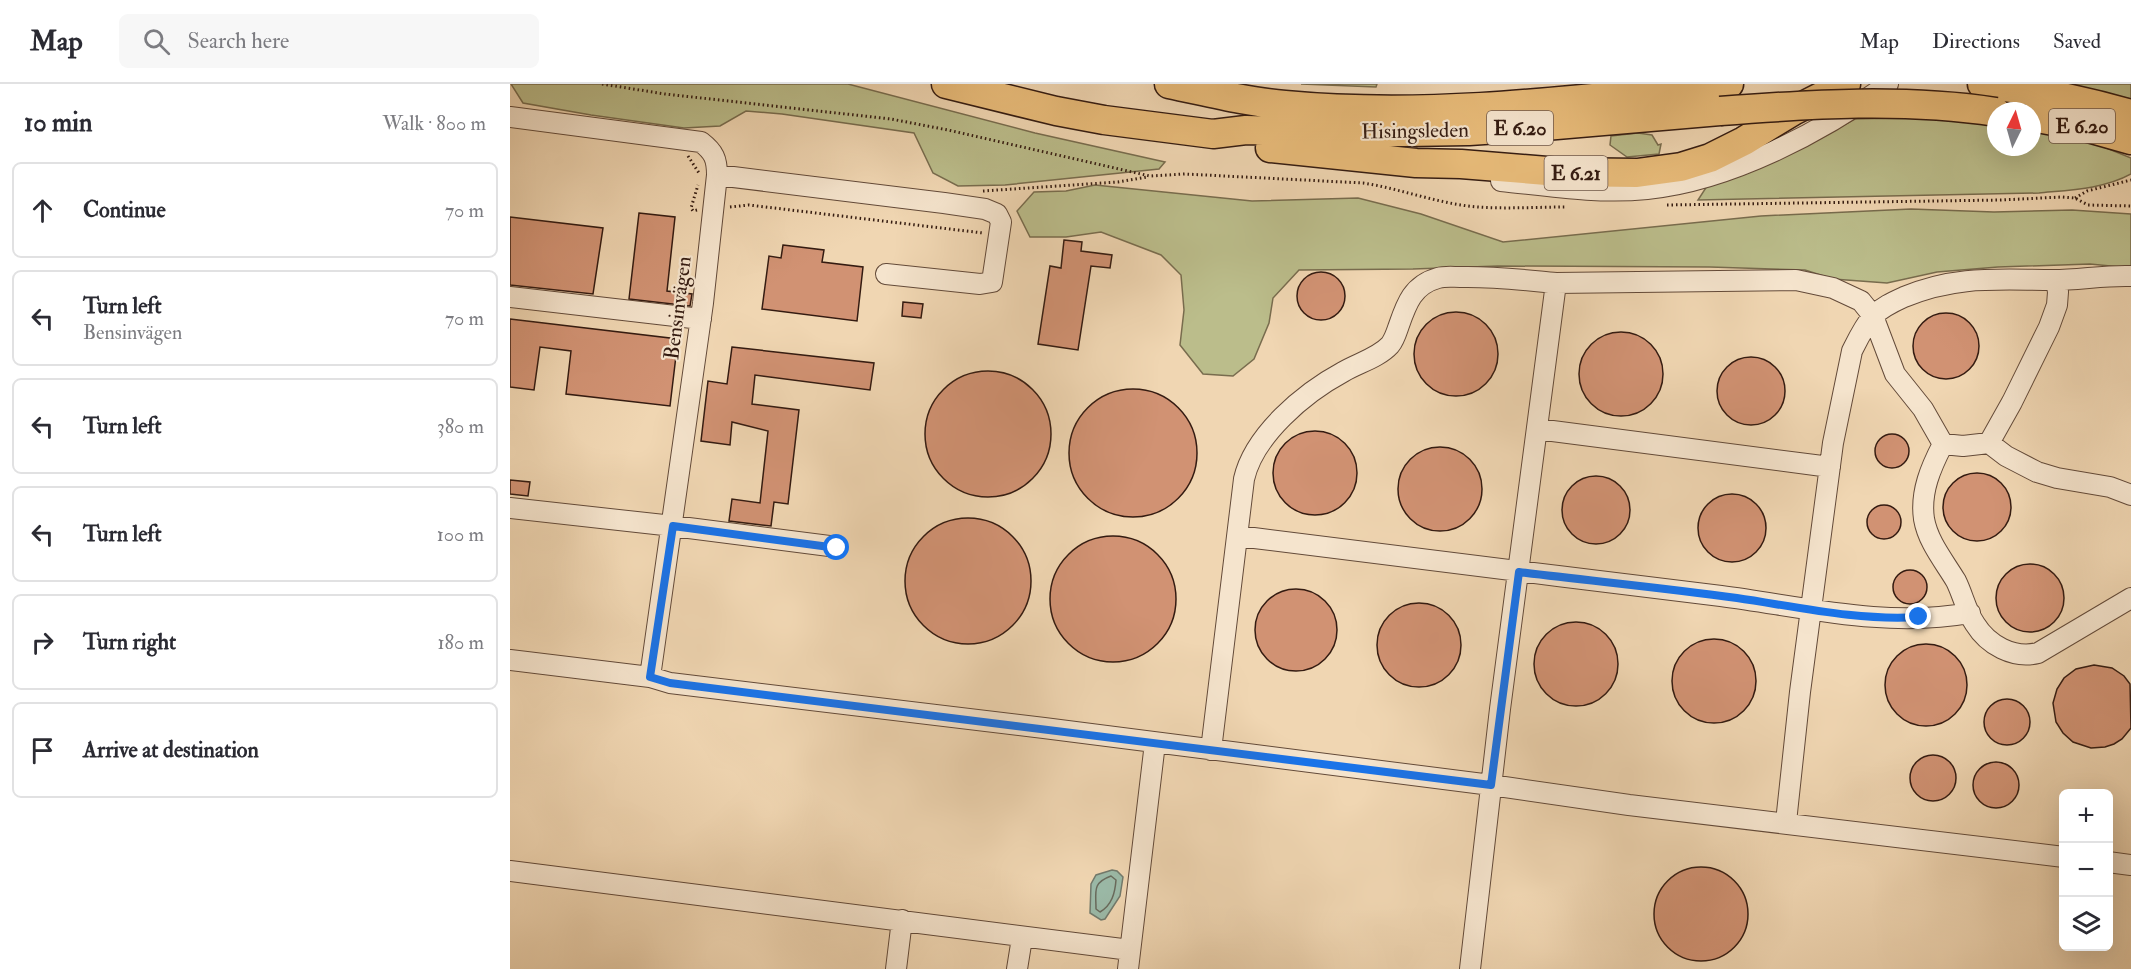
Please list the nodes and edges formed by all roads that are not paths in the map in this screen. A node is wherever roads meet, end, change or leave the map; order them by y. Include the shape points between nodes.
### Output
1 (946, 84) edge
2 (1169, 84) edge
3 (1506, 84) edge
4 (1729, 84) edge
5 (1846, 84) edge
6 (1888, 84) edge
7 (1982, 84) edge
8 (1247, 99) junction
9 (1987, 111) edge
10 (2131, 114) edge
11 (510, 117) edge
12 (2041, 119) edge
13 (1213, 134) junction
14 (2131, 140) edge
15 (1416, 163) junction
16 (717, 175) junction
17 (886, 273) dead end
18 (2131, 276) edge
19 (2056, 280) junction
20 (1556, 283) junction
21 (510, 297) edge
22 (702, 311) junction
23 (1874, 316) junction
24 (1537, 429) junction
25 (1989, 443) junction
26 (1942, 444) junction
27 (1830, 467) junction
28 (2131, 495) edge
29 (510, 508) edge
30 (673, 526) junction
31 (1238, 536) junction
32 (837, 548) dead end
33 (1519, 572) junction
34 (2131, 598) edge
35 (1811, 610) junction
36 (1970, 613) junction
37 (510, 660) edge
38 (650, 677) junction
39 (1155, 743) junction
40 (1211, 750) junction
41 (1491, 785) junction
42 (1786, 822) junction
43 (2059, 856) edge
44 (2113, 863) edge
45 (2131, 865) edge
46 (510, 871) edge
47 (902, 921) junction
48 (1022, 938) junction
49 (1129, 960) edge
50 (896, 969) edge
51 (1017, 969) edge
52 (1470, 969) edge

1 - 13 highway, Hisingsleden / E 6.20 via 1104,120
2 - 8 highway, Hisingsleden / E 6.20
3 - 8 highway via 1476,89
4 - 8 highway, Hisingsleden / E 6.20 via 1406,110 1307,107
5 - 15 highway, E 6.21 via 1744,141 1681,167 1604,173
6 - 15 street via 1786,145 1686,183 1647,189 1562,188 1471,177
7 - 10 highway, E 6.20 via 2032,90
9 - 13 highway, Hisingsleden / E 6.20, bridge via 1906,104 1814,104 1469,130 1246,130
11 - 16 street, Bensinvägen via 701,142 717,160
12 - 14 highway, E 6.20
13 - 15 highway, E 6.21 via 1244,145
16 - 17 street via 985,209 997,214 1001,222 992,282 980,284
16 - 22 street, Bensinvägen
18 - 19 street
19 - 23 street via 1950,282 1888,304
19 - 25 street via 2057,305 2049,327
20 - 23 street via 1796,280 1833,288 1861,301
20 - 24 street
20 - 31 street via 1485,276 1439,278 1419,286 1411,295 1391,344 1315,390 1259,444 1248,464
21 - 22 street
22 - 30 street, Bensinvägen
23 - 26 street via 1895,374 1923,410
23 - 27 street via 1852,351
24 - 27 street
24 - 33 street
25 - 26 street
25 - 28 street via 2037,472
26 - 36 street via 1930,471 1924,519 1932,543
27 - 35 street
29 - 30 street
30 - 32 street
30 - 38 street, Bensinvägen
31 - 33 street
31 - 40 street
33 - 35 street
33 - 41 street
34 - 36 street via 2031,655 2012,652 1991,642
35 - 36 street via 1895,619
35 - 42 street
37 - 38 street
38 - 39 street via 670,683
39 - 40 street
39 - 49 street
40 - 41 street
41 - 42 street
41 - 52 street
42 - 43 street
44 - 45 street
46 - 47 street
47 - 48 street
47 - 50 street
48 - 49 street
48 - 51 street

